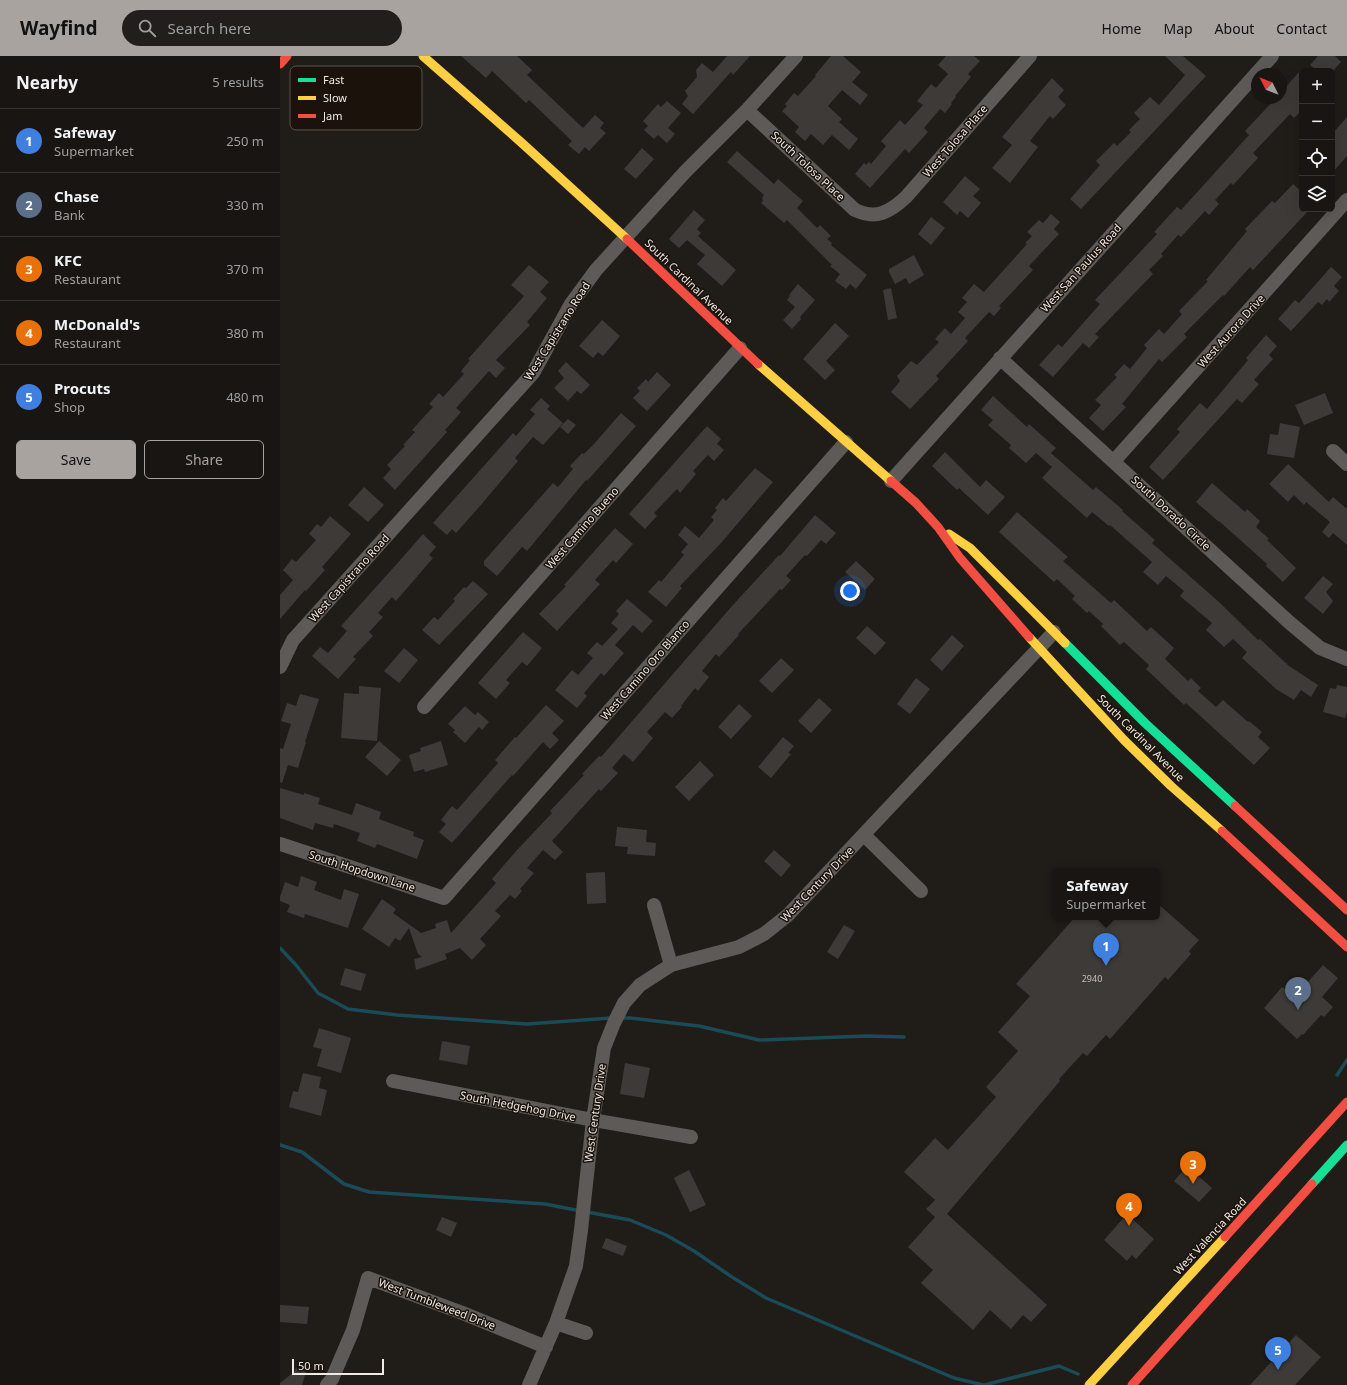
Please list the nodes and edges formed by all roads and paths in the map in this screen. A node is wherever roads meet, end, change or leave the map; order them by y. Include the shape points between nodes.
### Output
1 (287, 56) edge
2 (423, 56) edge
3 (796, 56) edge
4 (1030, 56) edge
5 (1272, 56) edge
6 (280, 64) edge
7 (747, 110) junction
8 (1347, 200) edge
9 (874, 214) joint
10 (625, 237) junction
11 (740, 348) junction
12 (1000, 358) junction
13 (846, 442) junction
14 (1333, 451) dead end
15 (1114, 461) junction
16 (1347, 464) edge
17 (891, 481) junction
18 (938, 527) junction
19 (1054, 632) junction
20 (1039, 648) junction
21 (1347, 659) edge
22 (280, 667) edge
23 (424, 707) dead end
24 (864, 834) junction
25 (280, 844) edge
26 (921, 891) dead end
27 (444, 898) joint
28 (654, 905) dead end
29 (1347, 910) edge
30 (1347, 947) edge
31 (671, 965) junction
32 (393, 1081) dead end
33 (1347, 1102) edge
34 (593, 1120) junction
35 (691, 1137) dead end
36 (1347, 1145) edge
37 (556, 1323) junction
38 (586, 1333) dead end
39 (546, 1347) junction
40 (1118, 1352) junction
41 (1128, 1360) dead end
42 (327, 1385) edge
43 (528, 1385) edge
44 (1089, 1385) edge
45 (1132, 1385) edge

1 - 6 main road
2 - 10 main road, South Cardinal Avenue
3 - 7 street, West Capistrano Road
4 - 9 street, West Tolosa Place via 906,197 889,210
5 - 12 street, West San Paulus Road
7 - 9 street, South Tolosa Place via 855,210
7 - 10 street, West Capistrano Road
8 - 15 street, West Aurora Drive
10 - 11 main road, South Cardinal Avenue
10 - 22 street, West Capistrano Road via 571,304 533,373 293,640
11 - 13 main road, South Cardinal Avenue
11 - 23 street, West Camino Bueno
12 - 15 street, South Dorado Circle
12 - 17 street, West San Paulus Road
13 - 17 main road, South Cardinal Avenue
13 - 27 street, West Camino Oro Blanco
14 - 16 street
15 - 21 street, South Dorado Circle via 1290,623 1320,648
17 - 18 main road, South Cardinal Avenue
18 - 19 main road, South Cardinal Avenue via 970,548
18 - 20 main road, South Cardinal Avenue via 960,558
19 - 20 street, West Century Drive
19 - 29 main road, South Cardinal Avenue via 1145,723
20 - 24 street, West Century Drive
20 - 30 main road, South Cardinal Avenue via 1160,775
24 - 26 street
24 - 31 street, West Century Drive via 788,916 764,934 739,947
25 - 27 street, South Hopdown Lane
28 - 31 street
31 - 34 street, West Century Drive via 640,985 624,1003 616,1018 604,1048
32 - 34 street, South Hedgehog Drive
33 - 40 main road, West Valencia Road
34 - 35 street, South Hedgehog Drive
34 - 37 street, West Century Drive via 576,1266
36 - 45 main road via 1141,1370
37 - 38 street
37 - 39 street, West Century Drive
39 - 42 street, West Tumbleweed Drive via 368,1278 352,1330 332,1379
39 - 43 street, West Century Drive
40 - 41 main road
40 - 44 main road, West Valencia Road

